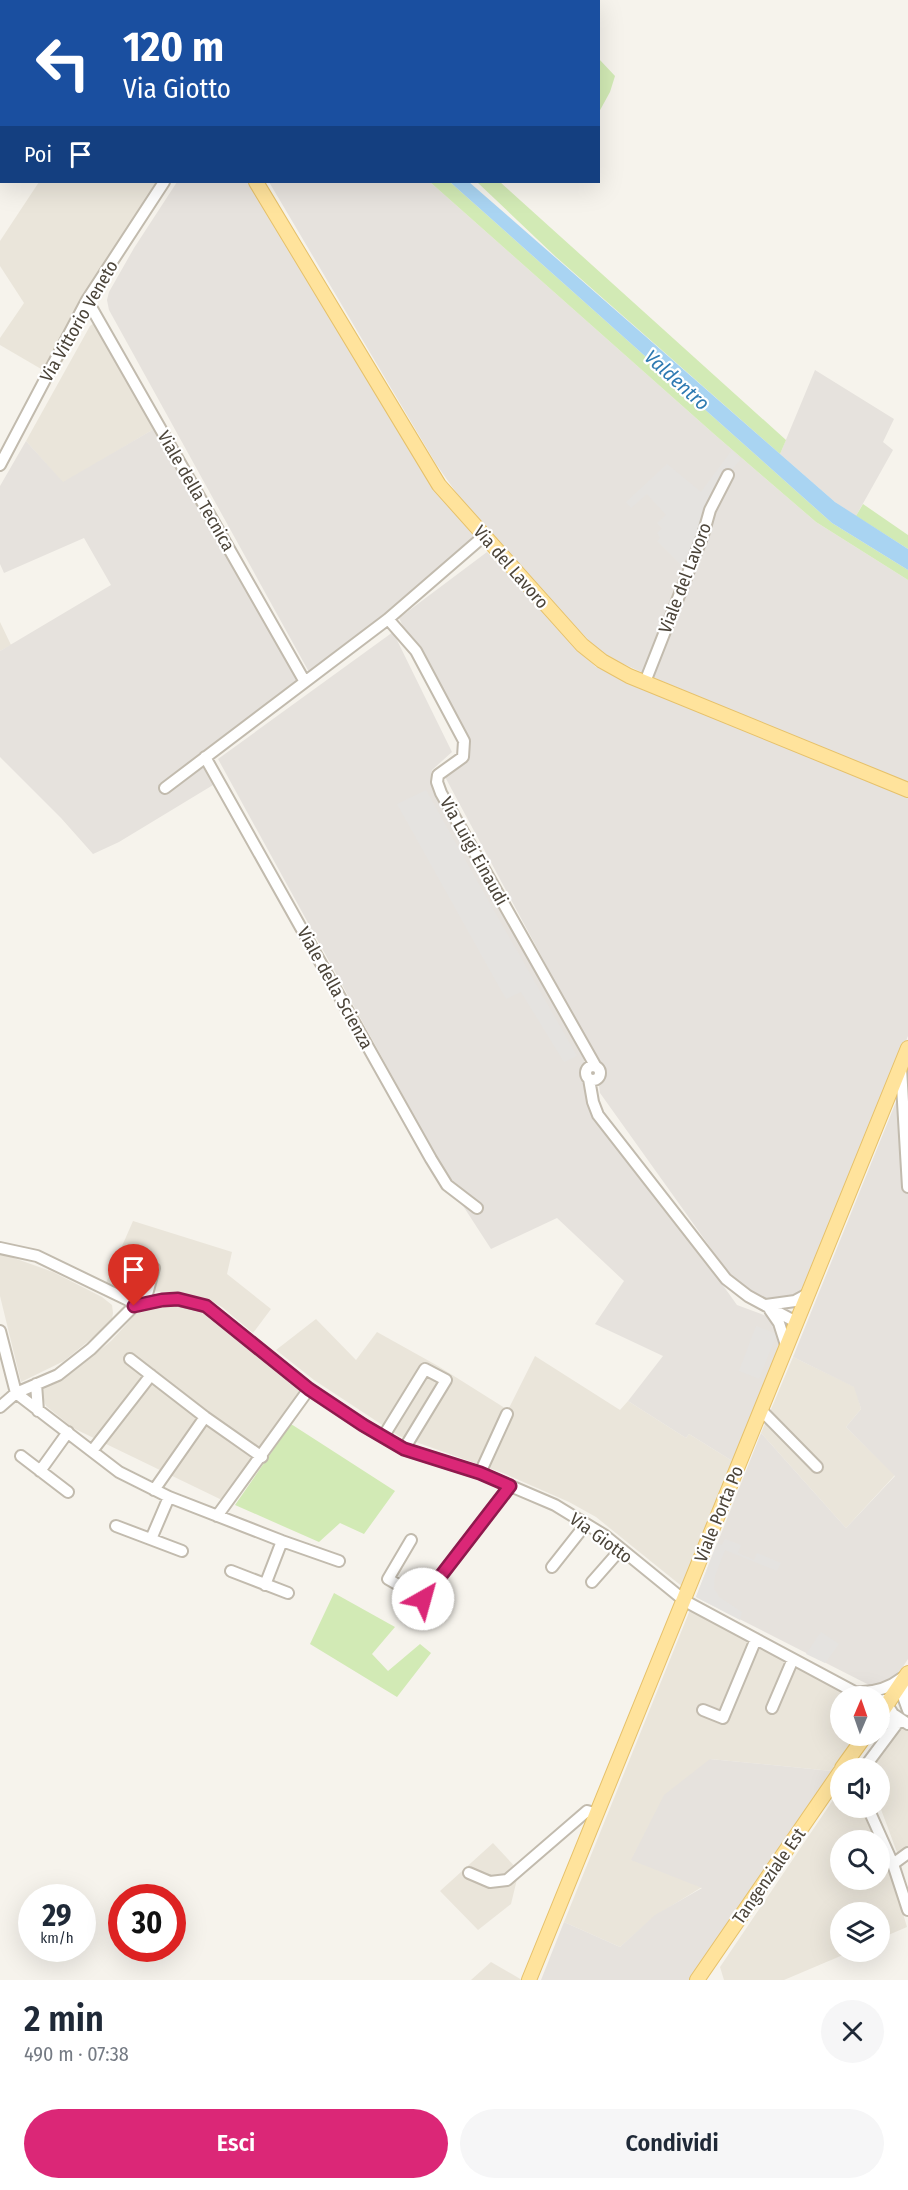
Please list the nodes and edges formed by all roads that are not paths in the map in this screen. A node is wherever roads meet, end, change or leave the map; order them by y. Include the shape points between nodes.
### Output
1 (163, 183) edge
2 (257, 183) edge
3 (87, 300) junction
4 (0, 465) edge
5 (728, 475) dead end
6 (484, 536) junction
7 (388, 619) junction
8 (305, 682) junction
9 (645, 682) junction
10 (205, 757) junction
11 (165, 788) dead end
12 (908, 790) edge
13 (908, 1048) edge
14 (900, 1066) junction
15 (908, 1187) edge
16 (477, 1208) dead end
17 (0, 1248) edge
18 (154, 1268) dead end
19 (806, 1295) junction
20 (146, 1302) junction
21 (766, 1305) junction
22 (134, 1306) junction
23 (797, 1317) junction
24 (0, 1331) edge
25 (786, 1345) junction
26 (130, 1359) dead end
27 (151, 1375) junction
28 (36, 1384) junction
29 (309, 1389) junction
30 (16, 1393) junction
31 (0, 1407) edge
32 (36, 1410) junction
33 (761, 1410) junction
34 (507, 1414) dead end
35 (205, 1417) junction
36 (68, 1432) junction
37 (383, 1437) junction
38 (404, 1449) junction
39 (92, 1451) junction
40 (21, 1456) dead end
41 (262, 1456) junction
42 (817, 1467) dead end
43 (40, 1471) junction
44 (480, 1473) junction
45 (510, 1486) junction
46 (154, 1490) junction
47 (68, 1492) dead end
48 (169, 1497) junction
49 (217, 1516) junction
50 (586, 1524) junction
51 (116, 1526) dead end
52 (151, 1539) junction
53 (411, 1540) dead end
54 (282, 1541) junction
55 (621, 1550) junction
56 (182, 1551) dead end
57 (339, 1561) dead end
58 (552, 1568) dead end
59 (231, 1571) dead end
60 (592, 1582) dead end
61 (265, 1585) junction
62 (288, 1593) dead end
63 (685, 1601) junction
64 (756, 1639) junction
65 (793, 1659) junction
66 (908, 1675) edge
67 (844, 1686) edge
68 (890, 1687) edge
69 (890, 1698) edge
70 (772, 1708) dead end
71 (890, 1709) edge
72 (703, 1710) dead end
73 (908, 1711) edge
74 (890, 1712) edge
75 (905, 1723) edge
76 (873, 1758) edge
77 (830, 1786) edge
78 (597, 1814) junction
79 (872, 1818) edge
80 (908, 1853) edge
81 (893, 1864) junction
82 (469, 1873) dead end
83 (908, 1910) edge
84 (529, 1980) edge
85 (697, 1980) edge

1 - 3 street, Via Vittorio Veneto
2 - 6 main road, Via del Lavoro via 439,485
3 - 4 street, Via Vittorio Veneto
3 - 8 street, Viale della Tecnica
5 - 9 street, Viale del Lavoro via 710,510
6 - 7 street
6 - 9 main road, Via del Lavoro via 582,645 614,669
7 - 8 street
7 - 21 street, Via Luigi Einaudi via 416,651 464,741 463,757 438,775 437,782 592,1065 586,1074 593,1079 591,1091 598,1115 726,1280
8 - 10 street
9 - 12 main road, Via del Lavoro
10 - 11 street
10 - 16 street, Viale della Scienza via 430,1159 447,1185
13 - 14 main road, Viale Porta Po
14 - 15 street
14 - 19 main road, Viale Porta Po
17 - 22 street via 37,1256
18 - 20 street
19 - 21 street via 795,1301
19 - 23 main road, Viale Porta Po
20 - 22 street, Via Giotto
20 - 29 street, Via Giotto via 178,1299 206,1306
21 - 23 street via 782,1306
21 - 25 street via 779,1323
22 - 28 street, Via Giotto via 91,1350 58,1375
23 - 25 main road, Viale Porta Po
24 - 30 street
25 - 33 main road, Viale Porta Po
26 - 27 street
27 - 35 street
27 - 39 street
28 - 30 street, Via Giotto
28 - 32 street
29 - 37 street, Via Giotto
29 - 41 street
30 - 31 street, Via Giotto
30 - 32 street
32 - 36 street
33 - 42 street
33 - 63 main road, Viale Porta Po
34 - 44 street
35 - 41 street
35 - 46 street
36 - 39 street
36 - 43 street
37 - 38 street, Via Giotto
37 - 38 street via 426,1369 446,1380
38 - 44 street, Via Giotto
39 - 46 street via 119,1472
40 - 43 street
41 - 49 street
43 - 47 street
44 - 45 street, Via Giotto
45 - 50 street, Via Giotto
45 - 53 street via 423,1599 388,1579
46 - 48 street
48 - 49 street
48 - 52 street
49 - 54 street
50 - 55 street, Via Giotto
50 - 58 street
51 - 52 street
52 - 56 street
54 - 57 street
54 - 61 street
55 - 60 street
55 - 63 street, Via Giotto
59 - 61 street
61 - 62 street
63 - 64 street, Via Giotto
63 - 78 main road, Viale Porta Po
64 - 65 street, Via Giotto
64 - 72 street via 723,1718
65 - 67 street, Via Giotto
65 - 70 street
66 - 68 street
66 - 69 main road
66 - 73 street via 904,1699
71 - 73 street
74 - 75 street
75 - 76 street
77 - 85 main road, Tangenziale Est
78 - 82 street via 587,1811 507,1881 490,1882
78 - 84 main road, Viale Porta Po
79 - 81 street
80 - 81 street
81 - 83 street

